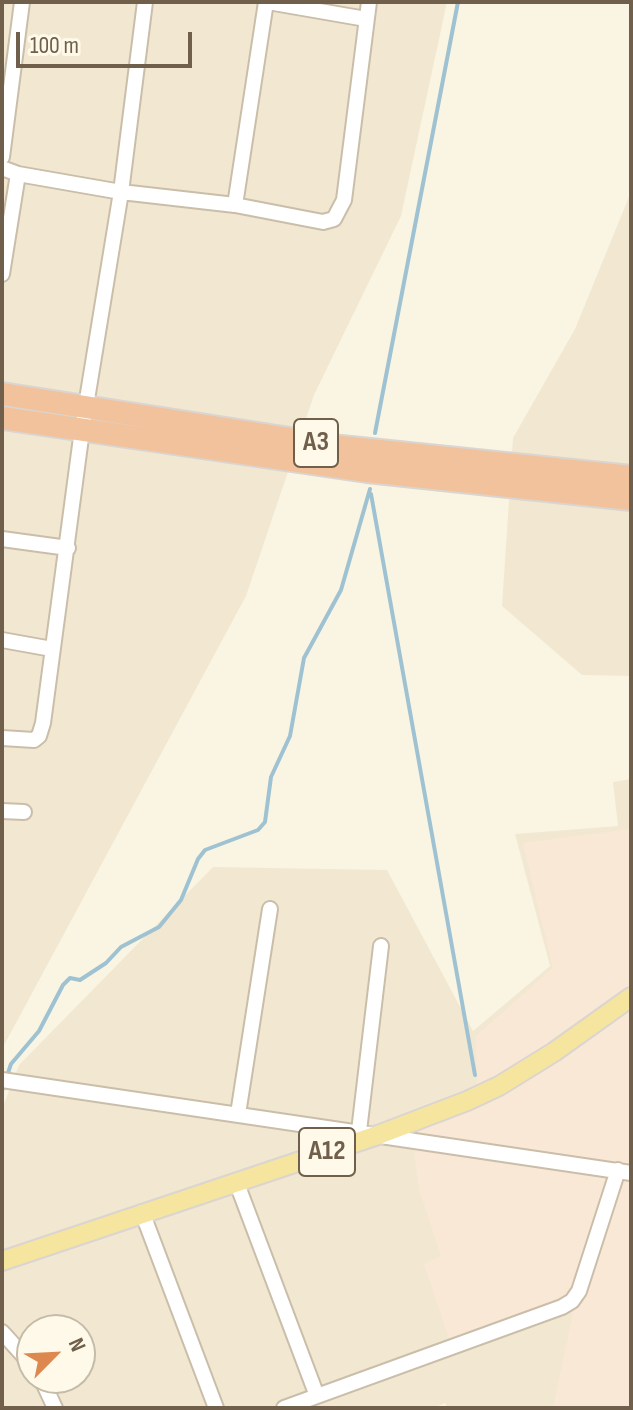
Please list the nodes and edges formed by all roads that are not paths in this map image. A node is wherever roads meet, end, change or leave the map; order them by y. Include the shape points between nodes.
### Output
1 (22, 2) edge
2 (145, 2) edge
3 (267, 2) edge
4 (369, 2) edge
5 (366, 19) junction
6 (2, 157) edge
7 (2, 168) edge
8 (18, 174) junction
9 (121, 192) junction
10 (235, 205) junction
11 (2, 274) edge
12 (2, 394) edge
13 (86, 407) junction
14 (2, 418) edge
15 (82, 430) junction
16 (631, 477) edge
17 (631, 499) edge
18 (2, 539) edge
19 (68, 548) junction
20 (2, 640) edge
21 (52, 649) junction
22 (2, 738) edge
23 (2, 811) edge
24 (24, 812) dead end
25 (270, 909) dead end
26 (381, 946) dead end
27 (631, 997) edge
28 (2, 1080) edge
29 (238, 1114) junction
30 (359, 1131) junction
31 (378, 1135) junction
32 (624, 1172) edge
33 (236, 1181) junction
34 (142, 1212) junction
35 (2, 1261) edge
36 (2, 1332) edge
37 (16, 1347) edge
38 (317, 1396) junction
39 (216, 1408) edge
40 (284, 1408) edge

1 - 6 street
2 - 9 street
3 - 5 street
3 - 10 street
4 - 5 street
5 - 10 street via 344,200 334,219 323,222
7 - 8 street
8 - 9 street
8 - 11 street
9 - 10 street
9 - 13 street
12 - 13 highway, A3
13 - 15 street
13 - 16 highway, A3 via 341,447
14 - 15 highway, A3
15 - 17 highway, A3 via 367,471
15 - 19 street
18 - 19 street
19 - 21 street
20 - 21 street
21 - 22 street via 39,736 27,741
23 - 24 street
25 - 29 street
26 - 30 street
27 - 31 main road, A12 via 499,1086
28 - 29 street
29 - 30 street
30 - 31 street
31 - 32 street
31 - 33 main road, A12
32 - 38 street via 572,1301
33 - 34 main road, A12
33 - 38 street
34 - 35 main road, A12
34 - 39 street
36 - 37 street
38 - 40 street

